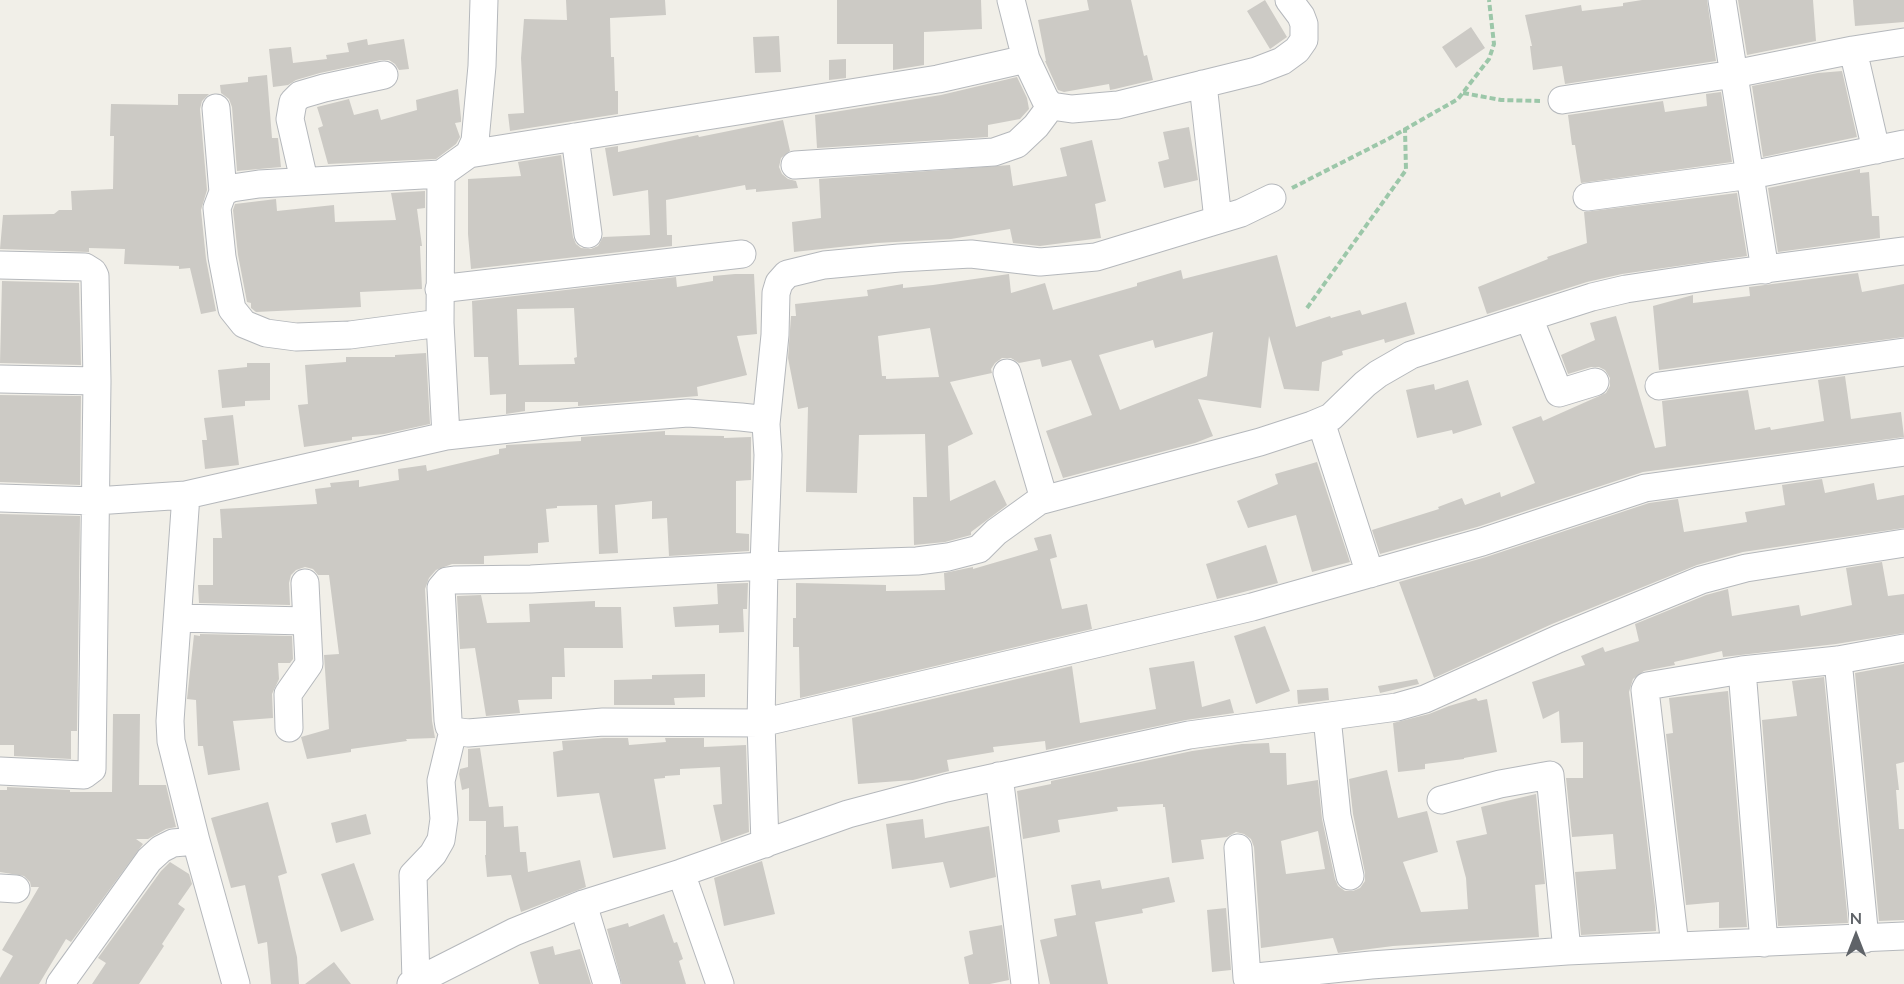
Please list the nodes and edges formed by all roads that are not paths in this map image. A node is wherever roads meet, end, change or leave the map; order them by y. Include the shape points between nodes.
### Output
1 (484, 0) edge
2 (1011, 0) edge
3 (1289, 0) edge
4 (1722, 0) edge
5 (1904, 42) edge
6 (1853, 50) junction
7 (1026, 59) junction
8 (384, 75) dead end
9 (1734, 75) junction
10 (1203, 84) junction
11 (1562, 100) road end
12 (1051, 106) junction
13 (216, 108) dead end
14 (575, 137) junction
15 (1904, 144) edge
16 (1875, 150) junction
17 (470, 154) junction
18 (795, 165) dead end
19 (441, 174) junction
20 (1751, 175) junction
21 (304, 180) junction
22 (223, 192) junction
23 (1272, 198) road end
24 (1587, 198) dead end
25 (1218, 220) junction
26 (588, 234) dead end
27 (1904, 251) edge
28 (742, 254) dead end
29 (0, 265) edge
30 (1765, 270) junction
31 (439, 288) junction
32 (1530, 318) junction
33 (440, 323) junction
34 (1904, 352) edge
35 (1007, 373) dead end
36 (0, 379) edge
37 (97, 381) junction
38 (1595, 382) dead end
39 (1659, 386) dead end
40 (1321, 422) junction
41 (766, 424) junction
42 (446, 436) junction
43 (1904, 452) edge
44 (186, 495) junction
45 (0, 498) edge
46 (1044, 499) junction
47 (95, 501) junction
48 (1904, 543) edge
49 (764, 566) junction
50 (1370, 574) junction
51 (305, 584) dead end
52 (178, 618) junction
53 (306, 621) junction
54 (1904, 648) edge
55 (1838, 660) junction
56 (1742, 670) junction
57 (1327, 717) junction
58 (761, 723) junction
59 (289, 728) dead end
60 (453, 731) junction
61 (0, 771) edge
62 (999, 776) junction
63 (1441, 800) dead end
64 (196, 842) junction
65 (765, 844) junction
66 (1238, 848) dead end
67 (681, 873) junction
68 (1350, 876) dead end
69 (584, 904) junction
70 (1904, 936) edge
71 (1865, 939) junction
72 (1764, 943) junction
73 (1675, 946) junction
74 (1567, 951) junction
75 (414, 982) edge
76 (60, 984) edge
77 (236, 984) edge
78 (607, 984) edge
79 (720, 984) edge
80 (1026, 984) edge

1 - 17 street via 477,130
2 - 7 street
3 - 10 street via 1304,24 1304,40 1298,50 1256,71
4 - 9 street
5 - 6 street
6 - 9 street
6 - 16 street
7 - 12 street
7 - 14 street via 938,79
8 - 21 street via 300,95 293,102 290,119
9 - 11 street
9 - 20 street
10 - 12 street via 1118,105 1072,110
10 - 25 street
12 - 18 street via 1017,144 994,152
13 - 22 street
14 - 17 street
14 - 26 street
15 - 16 street
16 - 20 street
17 - 19 street
19 - 21 street
19 - 31 street
20 - 24 street
20 - 30 street
21 - 22 street
22 - 33 street via 217,208 222,257 232,309 244,324 266,333 296,337 350,335
23 - 25 street
25 - 41 street via 1096,256 1040,262 971,254 899,258 824,265 787,274 776,293
27 - 30 street
28 - 31 street
29 - 37 street via 85,267 93,272
30 - 32 street via 1626,289
31 - 33 street
32 - 38 street via 1559,393
32 - 40 street via 1401,360 1365,384 1332,417
33 - 42 street
34 - 39 street
35 - 46 street
36 - 37 street
37 - 47 street
40 - 46 street
40 - 50 street
41 - 42 street via 759,419 688,413
41 - 49 street
42 - 44 street
43 - 50 street via 1645,488
44 - 47 street
44 - 52 street
45 - 47 street
46 - 49 street via 996,531 979,549 948,557
47 - 61 street via 92,768 84,774
48 - 57 street via 1718,574 1425,699
49 - 58 street
49 - 60 street via 447,581 441,588 448,720
50 - 58 street via 1252,607
51 - 53 street
52 - 53 street
52 - 64 street via 171,741
53 - 59 street via 309,664 288,694
54 - 55 street
55 - 56 street
55 - 71 street
56 - 72 street
56 - 73 street via 1647,686 1645,690
57 - 62 street via 1189,735
57 - 68 street via 1337,816
58 - 60 street via 603,722
58 - 65 street
60 - 75 street via 441,781 441,840 413,875
62 - 65 street via 848,814
62 - 80 street
63 - 74 street via 1550,774
64 - 76 street via 173,843 149,860
64 - 77 street
65 - 67 street
66 - 74 street via 1247,978
67 - 69 street
67 - 79 street
69 - 75 street via 514,932
69 - 78 street
70 - 71 street
71 - 72 street
72 - 73 street
73 - 74 street

